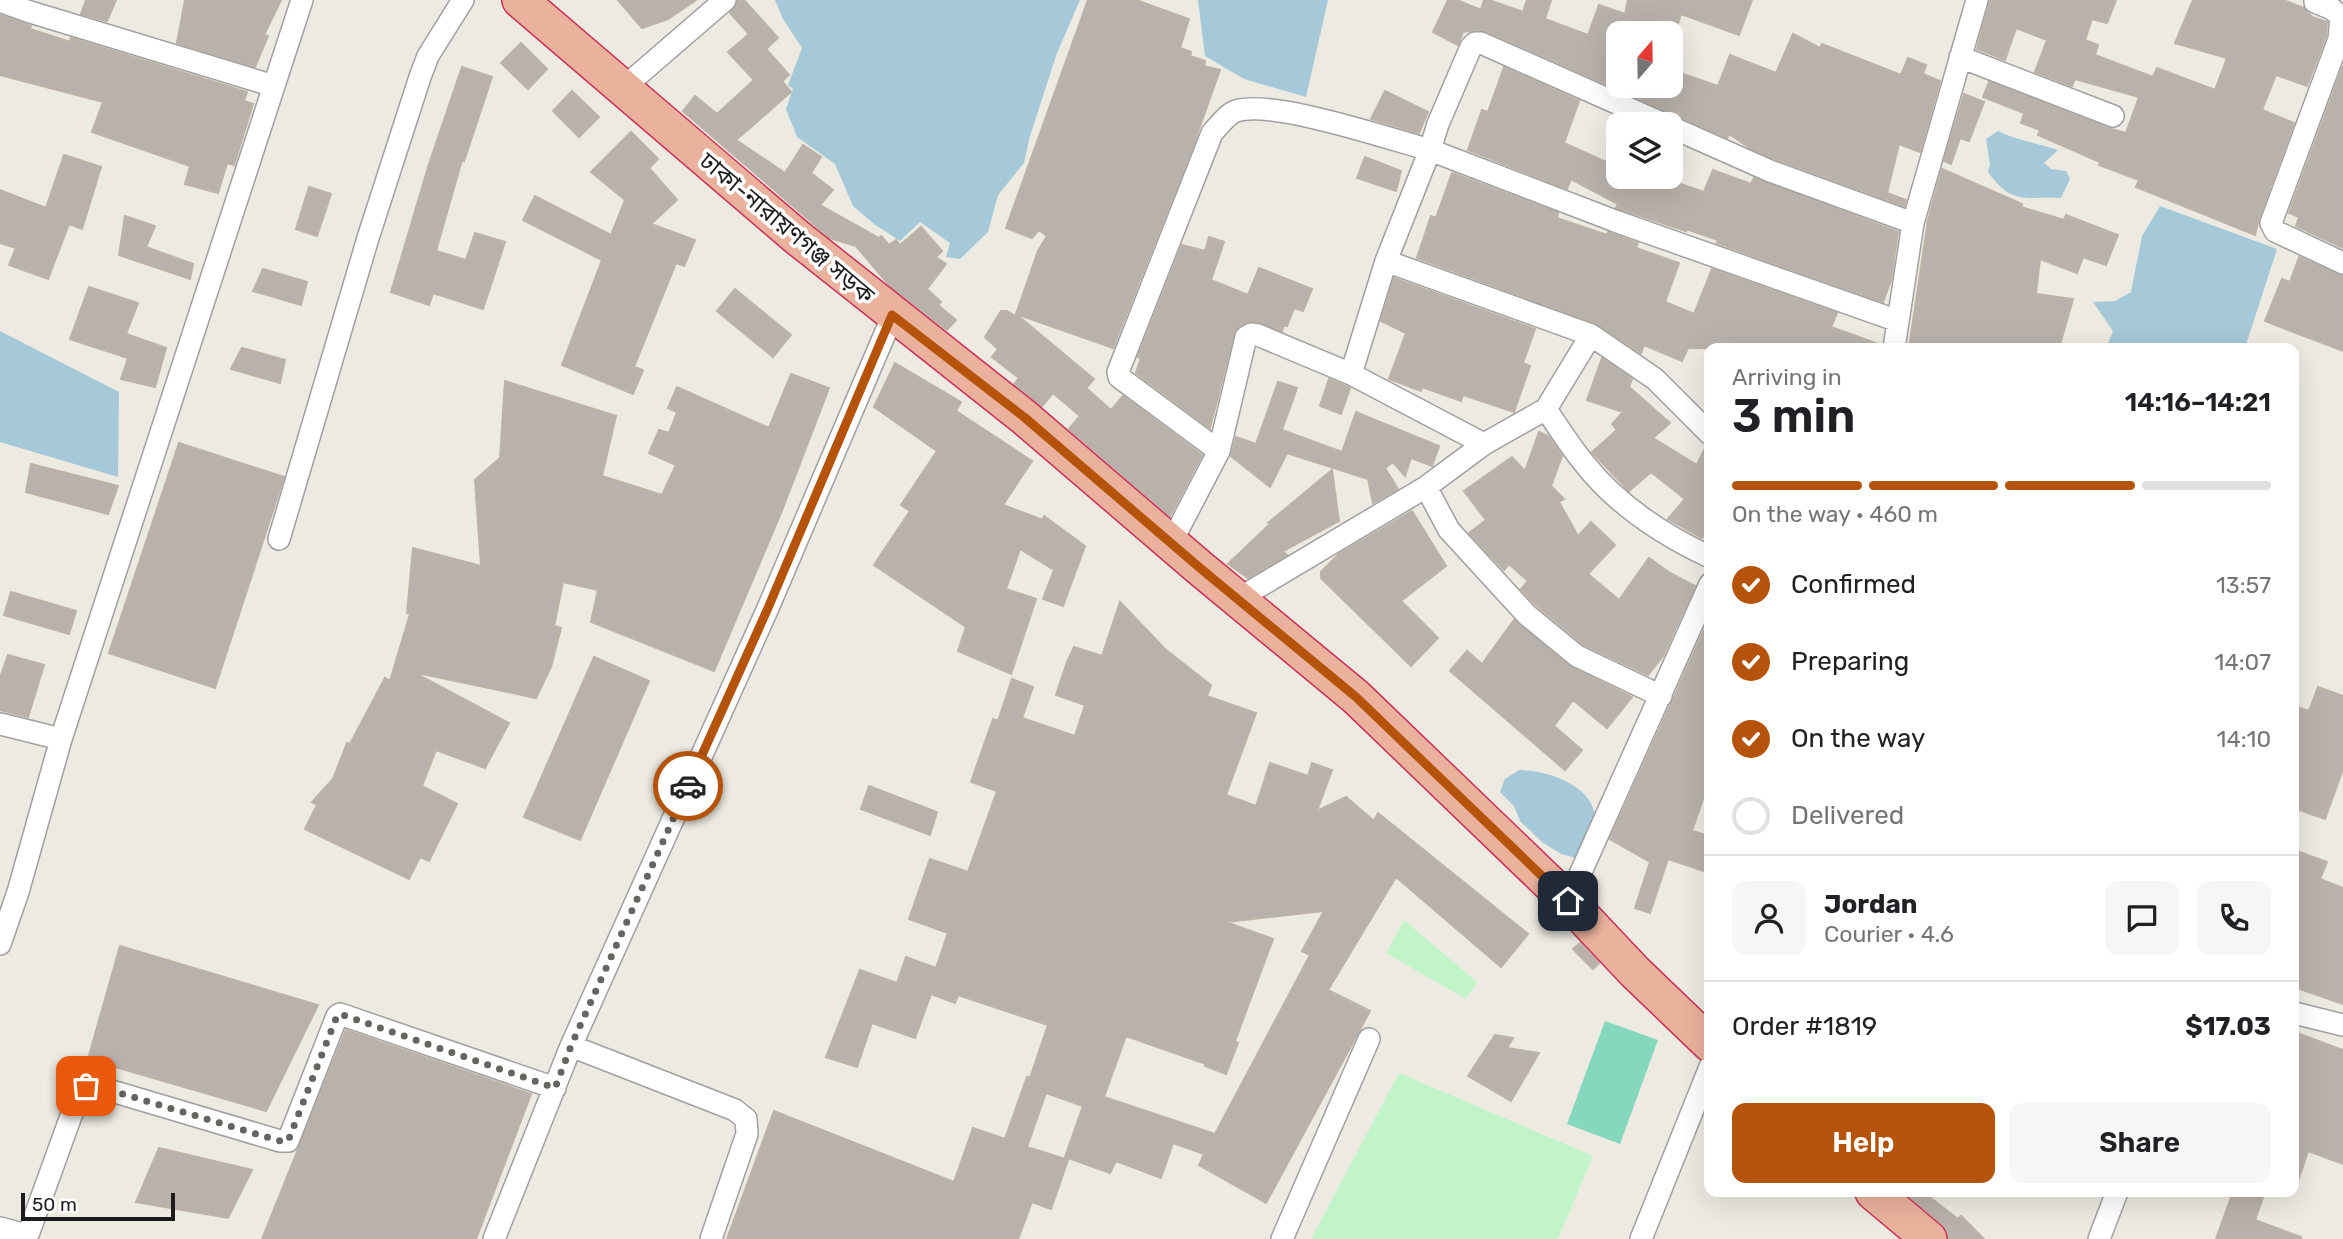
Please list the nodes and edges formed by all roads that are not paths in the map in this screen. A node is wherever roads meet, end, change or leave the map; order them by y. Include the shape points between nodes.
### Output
1 (302, 0) edge
2 (463, 0) edge
3 (520, 0) edge
4 (725, 0) edge
5 (1977, 0) edge
6 (2315, 0) edge
7 (0, 1) edge
8 (1960, 57) junction
9 (274, 86) junction
10 (623, 88) junction
11 (1637, 112) edge
12 (2113, 116) dead end
13 (1683, 132) edge
14 (1428, 158) junction
15 (1913, 223) junction
16 (1387, 258) junction
17 (2343, 262) edge
18 (892, 315) junction
19 (1898, 321) junction
20 (1591, 335) junction
21 (1895, 343) edge
22 (1351, 374) junction
23 (1546, 409) junction
24 (1704, 428) edge
25 (1483, 444) junction
26 (1219, 451) junction
27 (1426, 487) junction
28 (279, 539) dead end
29 (1171, 543) junction
30 (1704, 554) edge
31 (1704, 598) edge
32 (1238, 599) junction
33 (1661, 696) junction
34 (0, 724) edge
35 (61, 739) junction
36 (1568, 901) junction
37 (0, 944) edge
38 (2299, 1014) edge
39 (2343, 1026) edge
40 (1704, 1038) edge
41 (1369, 1039) dead end
42 (571, 1046) junction
43 (1704, 1082) edge
44 (555, 1088) junction
45 (1879, 1197) edge
46 (2115, 1197) edge
47 (0, 1228) edge
48 (494, 1239) edge
49 (712, 1239) edge
50 (1282, 1239) edge
51 (1640, 1239) edge
52 (1929, 1239) edge
53 (2099, 1239) edge

1 - 9 street
2 - 28 street via 420,77
3 - 10 highway, ঢাকা-নারায়ণগঞ্জ সড়ক
4 - 10 street
5 - 8 street
6 - 17 street via 2341,17 2339,39 2271,223 2275,231
7 - 9 street
8 - 12 street
8 - 15 street
9 - 35 street
10 - 18 highway, ঢাকা-নারায়ণগঞ্জ সড়ক
11 - 14 street via 1475,44 1438,124
13 - 15 street via 1770,171
14 - 16 street
14 - 19 street
14 - 26 street via 1314,118 1267,109 1235,112 1212,133 1118,372
15 - 19 street
16 - 20 street
16 - 22 street
18 - 29 highway, ঢাকা-নারায়ণগঞ্জ সড়ক via 1024,417
18 - 42 street via 768,608
19 - 21 street
20 - 23 street
20 - 24 street via 1655,379
22 - 25 street
22 - 26 street via 1251,334 1246,337
23 - 25 street
23 - 30 street via 1584,464 1618,499 1677,542
25 - 27 street
26 - 29 street
27 - 32 street
27 - 33 street via 1449,530 1527,615 1577,656
29 - 32 highway, ঢাকা-নারায়ণগঞ্জ সড়ক
31 - 33 street
32 - 36 highway, ঢাকা-নারায়ণগঞ্জ সড়ক via 1356,697
33 - 36 street
34 - 35 street
35 - 37 street
36 - 40 highway, ঢাকা-নারায়ণগঞ্জ সড়ক
38 - 39 street
41 - 50 street
42 - 44 street
42 - 49 street via 735,1110 746,1119 747,1134
43 - 51 street
44 - 47 street via 340,1014 288,1141 86,1086 79,1094 29,1232
44 - 48 street
45 - 52 highway
46 - 53 street

